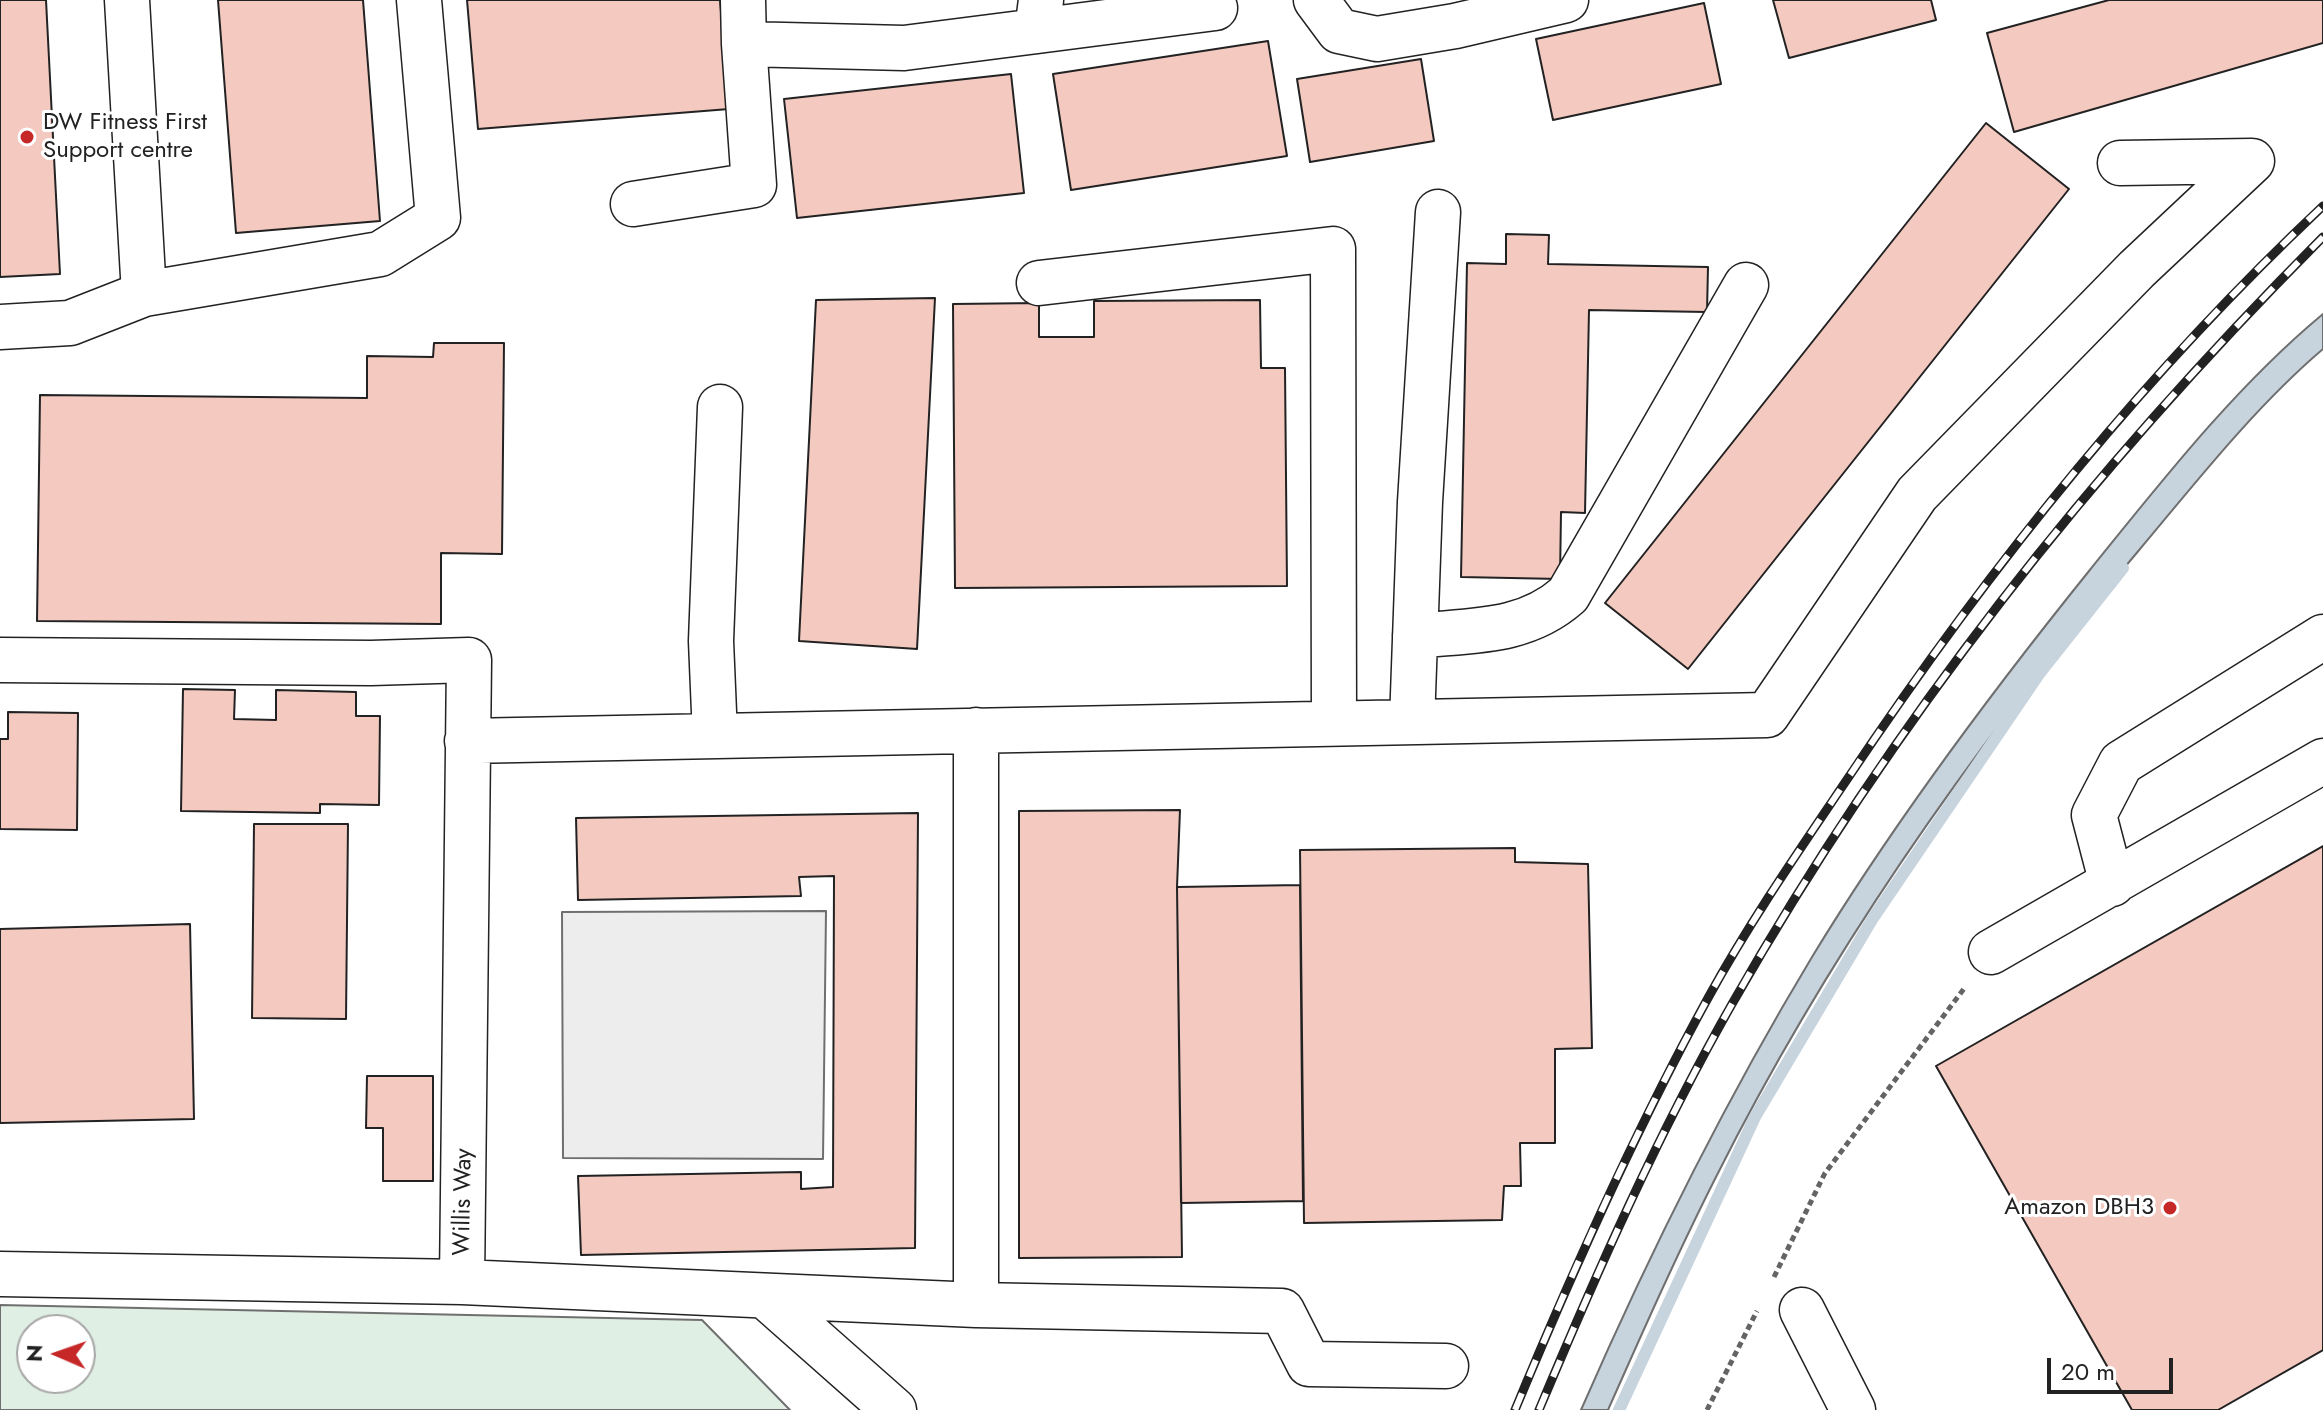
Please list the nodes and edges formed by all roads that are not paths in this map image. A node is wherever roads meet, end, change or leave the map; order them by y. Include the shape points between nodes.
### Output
1 (127, 0) edge
2 (419, 0) edge
3 (743, 0) edge
4 (1316, 0) edge
5 (1566, 0) edge
6 (1215, 8) dead end
7 (1039, 15) edge
8 (744, 44) junction
9 (2120, 163) dead end
10 (633, 204) dead end
11 (1438, 212) dead end
12 (1039, 283) dead end
13 (1746, 285) dead end
14 (144, 294) junction
15 (0, 327) edge
16 (720, 407) dead end
17 (1415, 636) junction
18 (2323, 637) edge
19 (0, 660) edge
20 (1412, 722) junction
21 (1334, 723) junction
22 (976, 730) junction
23 (715, 736) junction
24 (467, 741) junction
25 (2323, 761) edge
26 (2112, 884) junction
27 (1991, 952) road end
28 (0, 1274) edge
29 (462, 1282) junction
30 (765, 1296) junction
31 (1778, 1298) road end
32 (976, 1305) junction
33 (1446, 1366) dead end
34 (894, 1410) edge
35 (1853, 1410) edge

1 - 14 street
2 - 14 street via 438,218 380,254
3 - 8 street
4 - 5 street via 1339,31 1377,39
6 - 7 street
7 - 8 street via 904,48
8 - 10 street via 754,185
9 - 20 street via 2252,161 2137,269 1917,494 1767,715
11 - 17 street
12 - 21 street via 1333,249
13 - 17 street via 1568,595 1547,614 1508,627
14 - 15 street via 70,323
16 - 23 street via 711,641
17 - 20 street
18 - 26 street via 2121,763 2094,815
19 - 24 street, Willis Way via 469,660
20 - 21 street
21 - 22 street
22 - 23 street
22 - 32 street
23 - 24 street
24 - 29 street, Willis Way
25 - 26 street
26 - 27 street
28 - 29 street, Willis Way
29 - 30 street
30 - 32 street
30 - 34 street
31 - 35 street
32 - 33 street via 1282,1311 1309,1364

